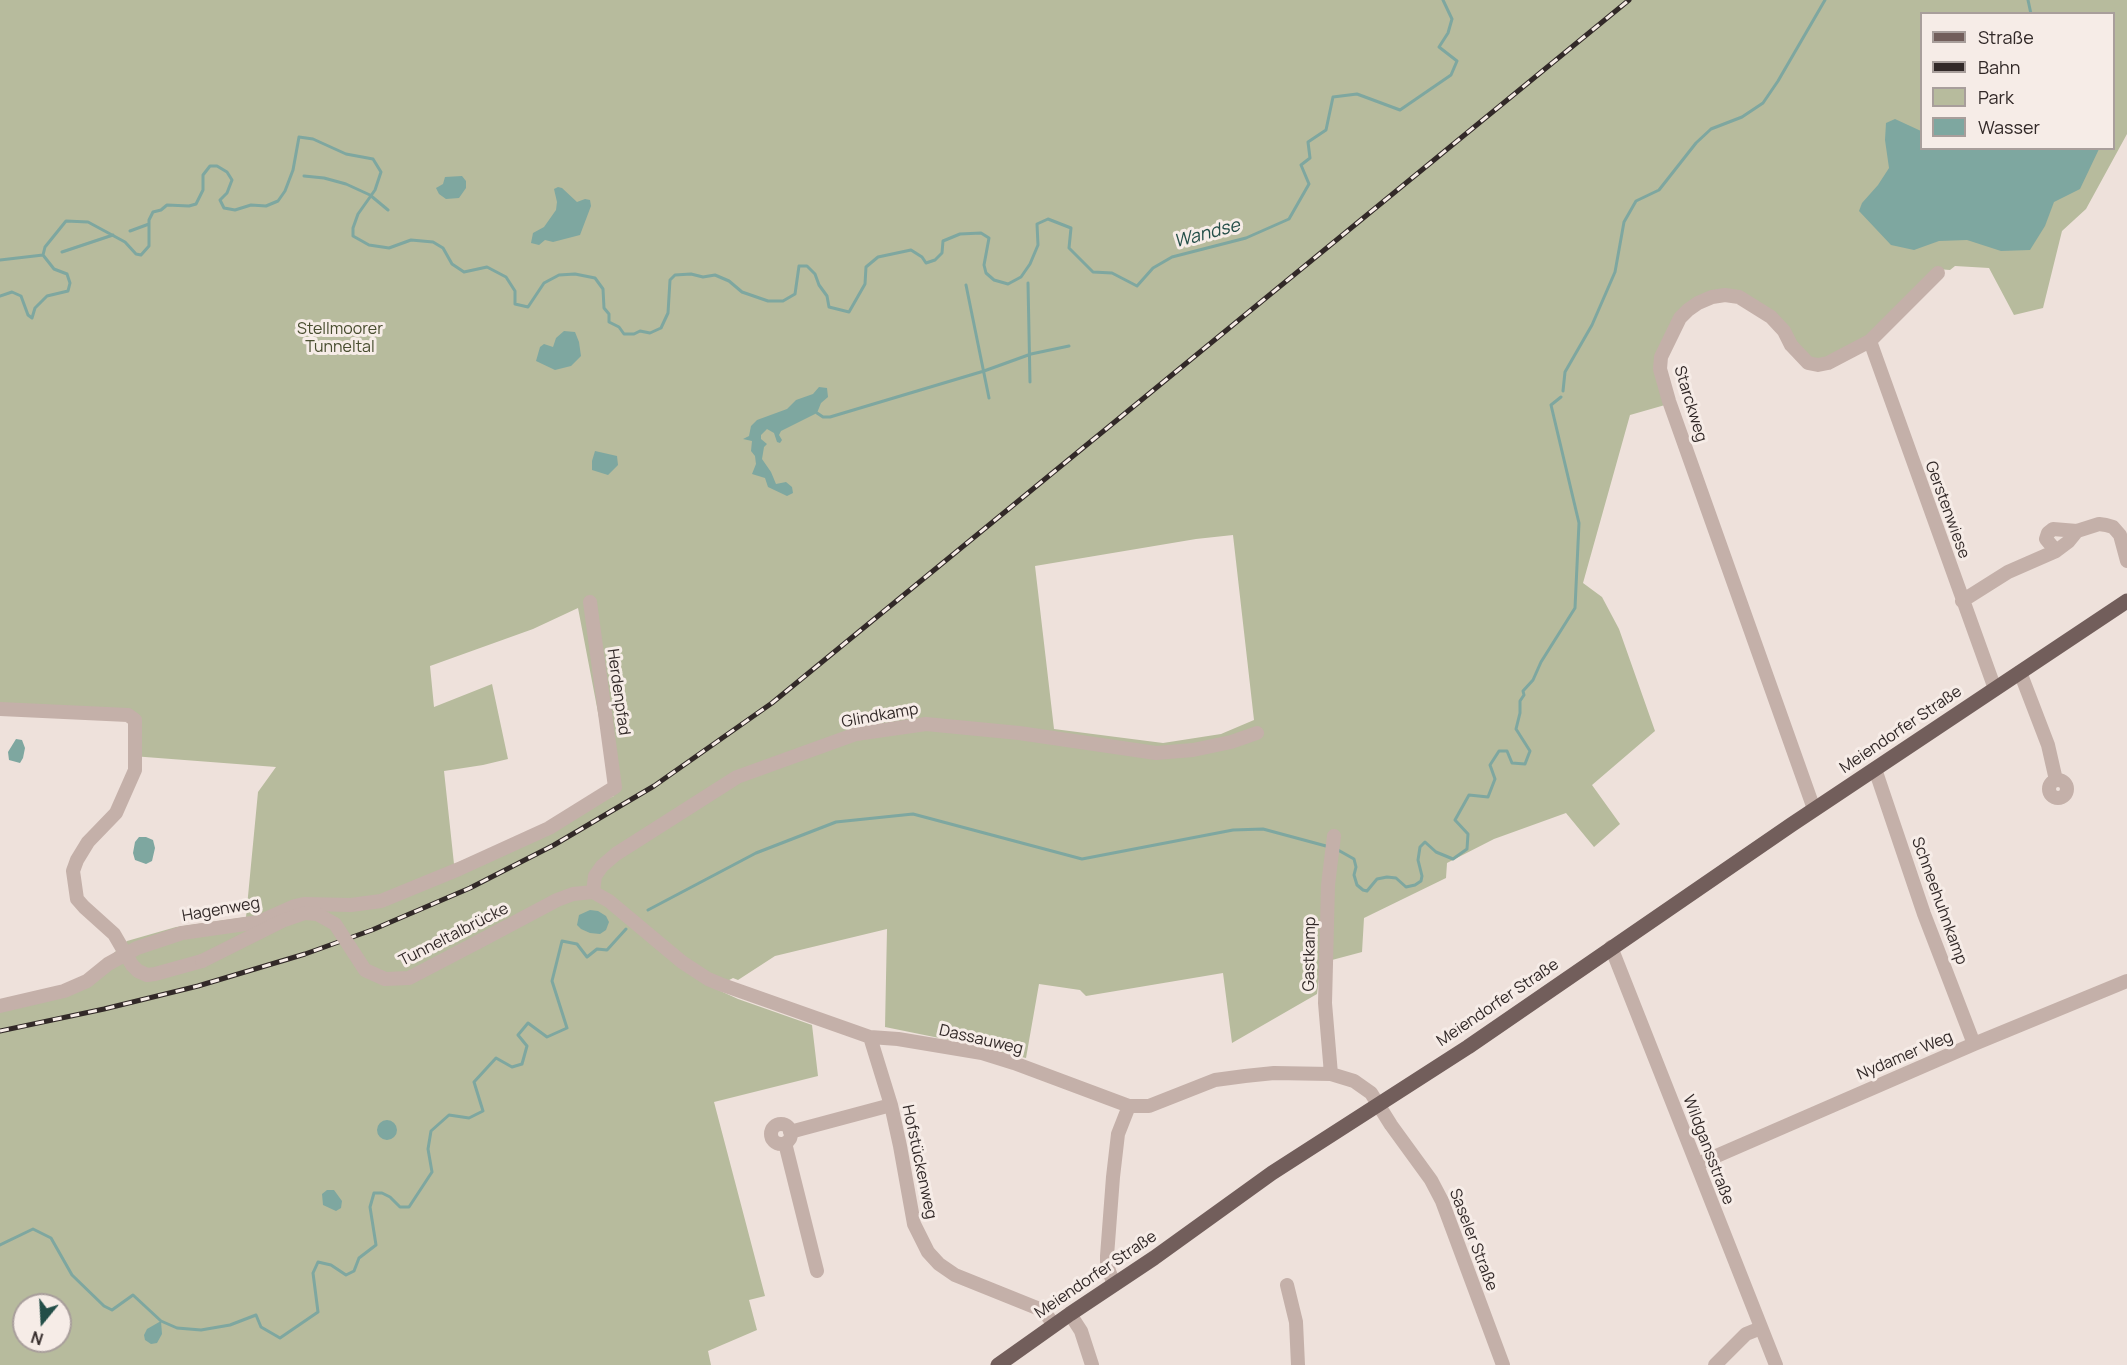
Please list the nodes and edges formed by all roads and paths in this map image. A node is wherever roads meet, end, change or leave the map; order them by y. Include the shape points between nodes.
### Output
1 (1938, 273) dead end
2 (1870, 341) junction
3 (2127, 561) edge
4 (1962, 601) junction
5 (590, 602) dead end
6 (2127, 602) edge
7 (2020, 672) junction
8 (1995, 689) junction
9 (0, 709) edge
10 (1257, 733) dead end
11 (1875, 769) junction
12 (2056, 780) dead end
13 (615, 787) joint
14 (1814, 809) junction
15 (1334, 836) dead end
16 (593, 892) junction
17 (1611, 947) junction
18 (126, 954) junction
19 (2127, 981) edge
20 (0, 1006) edge
21 (870, 1037) junction
22 (1974, 1044) junction
23 (1331, 1074) junction
24 (1378, 1105) junction
25 (891, 1106) junction
26 (1129, 1106) junction
27 (1698, 1164) junction
28 (817, 1271) dead end
29 (1114, 1285) junction
30 (1287, 1285) dead end
31 (1070, 1314) junction
32 (1054, 1325) junction
33 (1761, 1328) junction
34 (998, 1365) edge
35 (1092, 1365) edge
36 (1298, 1365) edge
37 (1503, 1365) edge
38 (1715, 1365) edge
39 (1776, 1365) edge

1 - 2 street, Starckweg
2 - 4 street, Gerstenwiese
2 - 14 street, Starckweg via 1828,363 1808,363 1771,317 1738,297 1725,295 1712,297 1688,310 1661,357 1660,369 1669,401
3 - 4 street via 2120,535 2113,527 2099,524 2077,531 2056,551 2008,572
4 - 8 street, Gerstenwiese
5 - 13 street, Herdenpfad
6 - 7 main road, Meiendorfer Straße
7 - 8 main road, Meiendorfer Straße
7 - 12 street via 2048,745
8 - 11 main road, Meiendorfer Straße
9 - 18 street via 128,715 135,720 135,770 116,813 88,842 73,871 77,899 114,934
10 - 16 street, Glindkamp via 1193,750 1156,753 926,724 856,734 737,777 616,854 595,876
11 - 14 main road, Meiendorfer Straße
11 - 22 street, Schneehuhnkamp via 1924,914
13 - 18 street, Hagenweg via 549,828 381,901 295,906 259,922 182,933
14 - 17 main road, Meiendorfer Straße
15 - 23 street, Gastkamp via 1328,885 1325,1003
16 - 18 street, Tunneltalbrücke, bridge via 557,900 409,978 392,981 365,970 335,924 317,914 291,917 202,961 164,972 147,975 135,969
16 - 21 street, Dassauweg via 708,979
17 - 24 main road, Meiendorfer Straße
17 - 27 street, Wildgansstraße
18 - 20 street, Hagenweg via 80,985
19 - 22 street, Nydamer Weg
21 - 25 street, Hofstückenweg
21 - 26 street, Dassauweg via 982,1053
22 - 27 street, Nydamer Weg
23 - 24 street, Dassauweg via 1362,1086
23 - 26 street, Dassauweg via 1274,1073 1215,1080 1149,1106
24 - 29 main road, Meiendorfer Straße via 1272,1173
24 - 37 street, Saseler Straße via 1442,1201
25 - 28 street via 788,1138
25 - 32 street, Hofstückenweg via 914,1224 928,1252 955,1275 1037,1308
26 - 29 street via 1118,1134 1113,1177 1107,1265
27 - 33 street, Wildgansstraße
29 - 31 main road, Meiendorfer Straße
30 - 36 street via 1296,1322
31 - 32 main road, Meiendorfer Straße
31 - 35 street
32 - 34 main road, Meiendorfer Straße
33 - 38 street via 1746,1334
33 - 39 street, Wildgansstraße

